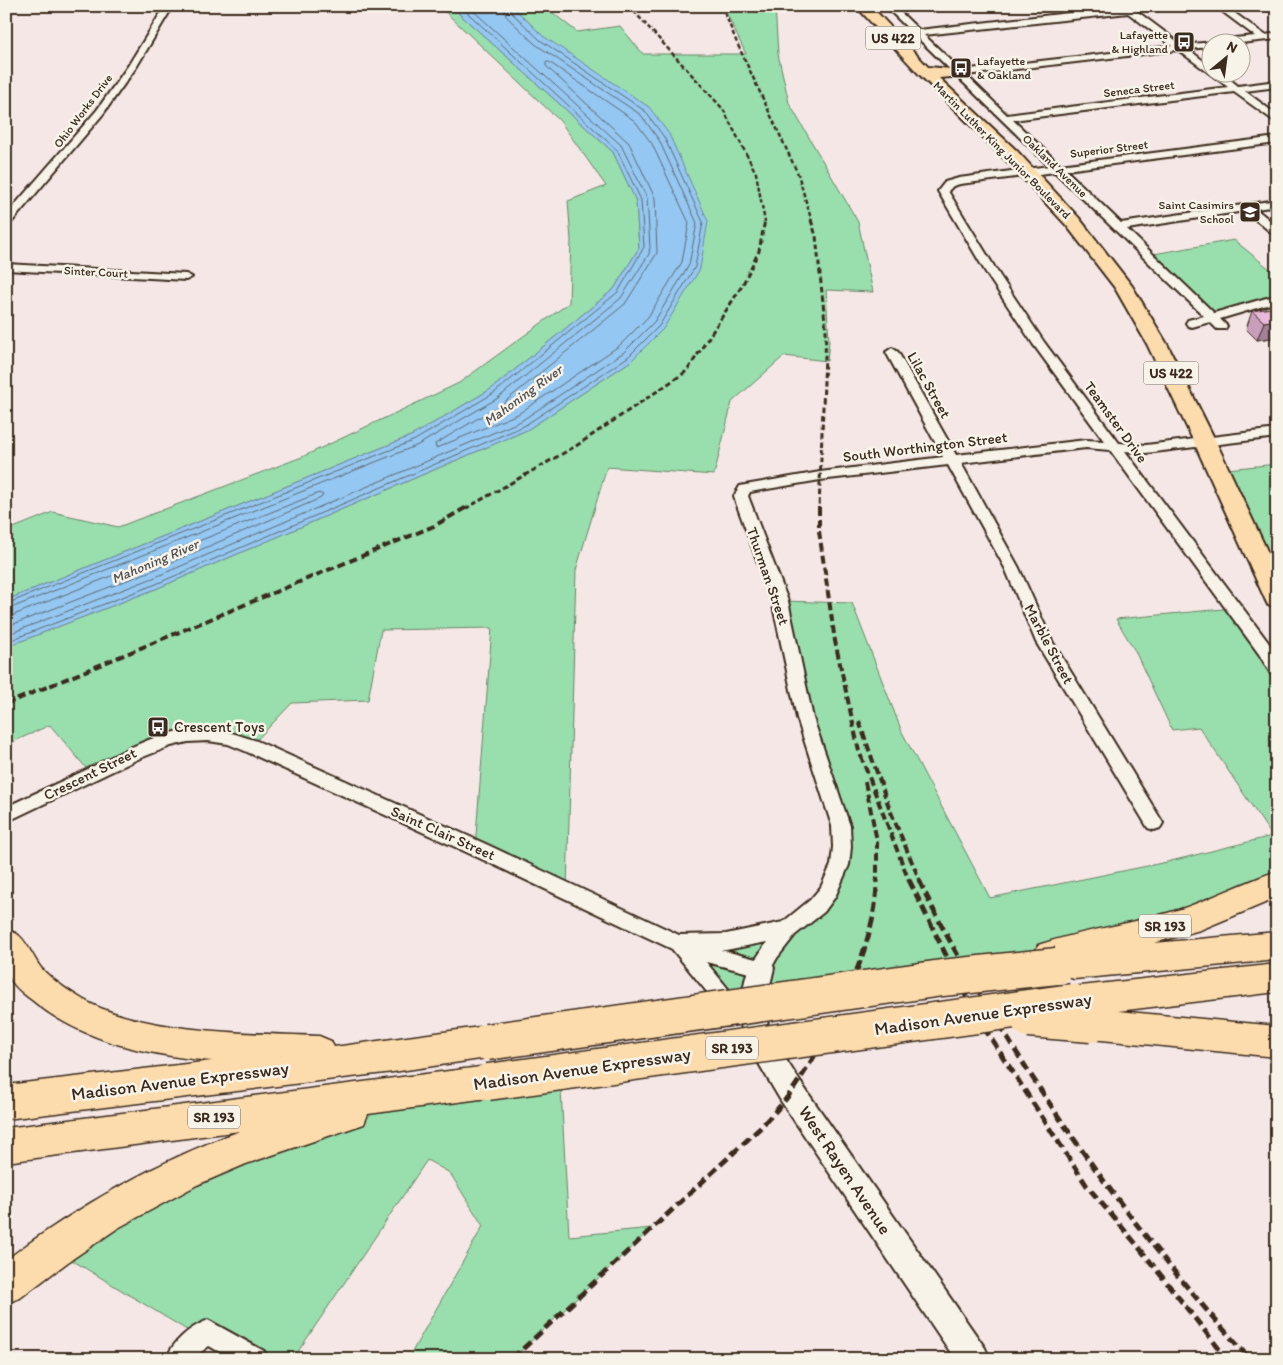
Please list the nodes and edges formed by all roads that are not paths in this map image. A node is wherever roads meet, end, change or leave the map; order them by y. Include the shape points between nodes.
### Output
1 (169, 6) edge
2 (863, 6) edge
3 (889, 6) edge
4 (1219, 6) edge
5 (1127, 8) edge
6 (917, 33) junction
7 (1277, 36) edge
8 (1264, 38) junction
9 (1250, 39) edge
10 (1200, 45) edge
11 (1180, 48) junction
12 (1200, 63) edge
13 (923, 70) junction
14 (958, 72) junction
15 (1227, 82) edge
16 (1277, 84) edge
17 (1236, 89) junction
18 (1005, 118) junction
19 (1277, 120) edge
20 (1277, 140) edge
21 (1057, 168) junction
22 (1026, 172) junction
23 (946, 186) joint
24 (1277, 203) edge
25 (1248, 208) junction
26 (6, 222) edge
27 (1117, 227) junction
28 (1277, 232) edge
29 (6, 267) edge
30 (186, 277) dead end
31 (1277, 298) edge
32 (1216, 322) junction
33 (1192, 323) dead end
34 (892, 352) dead end
35 (1277, 433) edge
36 (1205, 442) junction
37 (1114, 446) junction
38 (953, 460) junction
39 (742, 493) joint
40 (1277, 599) edge
41 (1277, 670) edge
42 (206, 735) joint
43 (6, 815) edge
44 (1154, 822) dead end
45 (1277, 884) edge
46 (788, 929) junction
47 (678, 942) junction
48 (6, 944) edge
49 (1277, 946) edge
50 (1053, 961) junction
51 (761, 968) junction
52 (1277, 978) edge
53 (1082, 1013) junction
54 (754, 1032) junction
55 (1277, 1042) edge
56 (393, 1056) junction
57 (421, 1090) junction
58 (6, 1102) edge
59 (6, 1145) edge
60 (6, 1284) edge
61 (178, 1359) edge
62 (256, 1359) edge
63 (974, 1359) edge

1 - 26 street, Ohio Works Drive via 100,112
2 - 13 main road, Martin Luther King Junior Boulevard / US 422
3 - 6 street, Oakland Avenue
4 - 8 street
5 - 6 street
5 - 11 street
6 - 14 street, Oakland Avenue
7 - 8 street
8 - 9 street
10 - 11 street
11 - 12 street
11 - 14 street
13 - 14 main road
13 - 22 main road, Martin Luther King Junior Boulevard / US 422
14 - 18 street, Oakland Avenue
15 - 17 street
16 - 17 street, Seneca Street
17 - 18 street, Seneca Street
17 - 19 street
18 - 21 street, Oakland Avenue
20 - 21 street, Superior Street
21 - 22 street, Superior Street
21 - 27 street, Oakland Avenue
22 - 23 street, Superior Street via 959,181
22 - 36 main road, Martin Luther King Junior Boulevard / US 422 via 1077,227 1123,286 1157,344
23 - 37 street, Teamster Drive via 943,194 1018,314
24 - 25 street
25 - 27 street
25 - 28 street
27 - 32 street, Oakland Avenue
29 - 30 street, Sinter Court
31 - 32 street
32 - 33 street
34 - 38 street, Lilac Street
35 - 36 street, South Worthington Street
36 - 37 street, South Worthington Street via 1146,449
36 - 40 main road, Martin Luther King Junior Boulevard / US 422
37 - 38 street, South Worthington Street via 1086,444
37 - 41 street, Teamster Drive
38 - 39 street, South Worthington Street via 809,478 753,487
38 - 44 street, Marble Street via 1012,568 1044,642
39 - 46 street, Thurman Street via 780,601 805,718 841,826 838,870 828,892 817,906
42 - 43 street, Crescent Street via 183,736 141,749
42 - 47 street, Saint Clair Street via 242,742
45 - 50 highway, SR 193 via 1188,920
46 - 47 street via 726,942
46 - 51 street
47 - 51 street, Saint Clair Street via 723,961
47 - 54 street, Saint Clair Street
48 - 56 highway via 41,989 80,1015 132,1034 199,1045
49 - 50 highway, Madison Avenue Expressway
50 - 56 highway, Madison Avenue Expressway, bridge
51 - 54 street
52 - 53 highway, Madison Avenue Expressway
53 - 55 highway, SR 193
53 - 57 highway, Madison Avenue Expressway / SR 193, bridge via 975,1014
54 - 63 street, West Rayen Avenue via 791,1092
56 - 58 highway, Madison Avenue Expressway
57 - 59 highway, Madison Avenue Expressway / SR 193
57 - 60 highway via 275,1136 192,1169 114,1209 52,1248
61 - 62 street via 184,1349 208,1332

